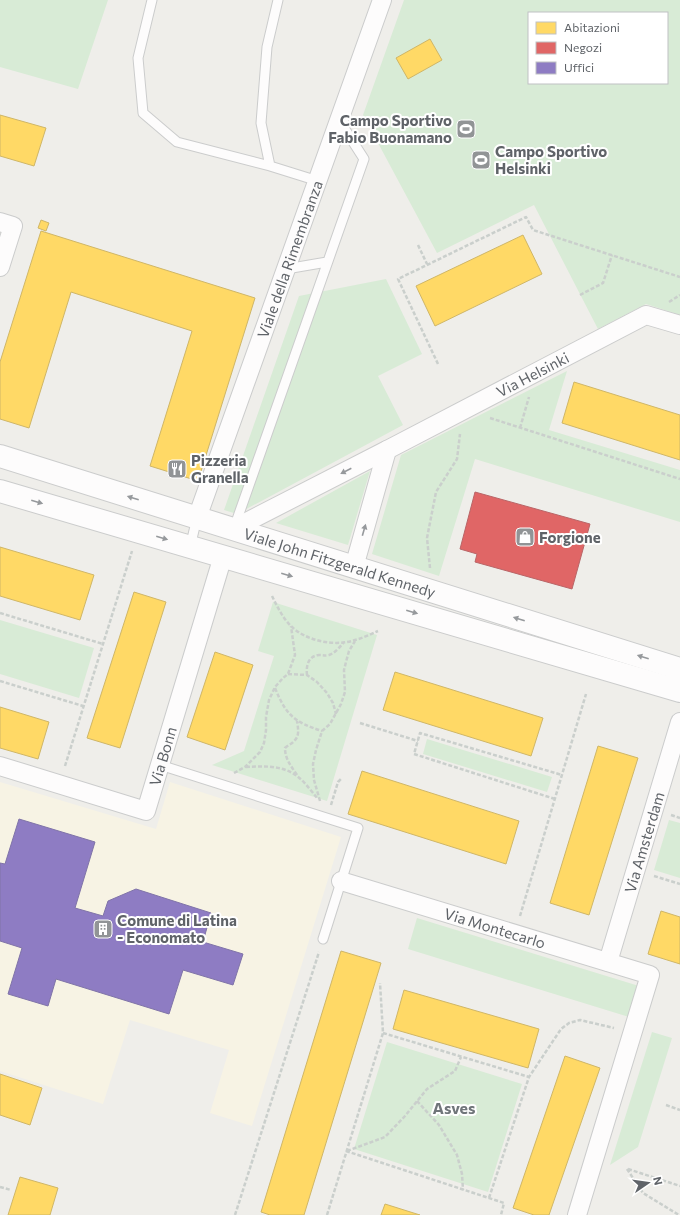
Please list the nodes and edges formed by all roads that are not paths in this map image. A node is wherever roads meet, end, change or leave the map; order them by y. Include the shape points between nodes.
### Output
1 (152, 0) edge
2 (278, 0) edge
3 (382, 0) edge
4 (339, 120) junction
5 (270, 166) junction
6 (318, 180) junction
7 (0, 222) edge
8 (327, 262) junction
9 (0, 267) edge
10 (286, 269) junction
11 (680, 325) edge
12 (387, 450) junction
13 (0, 456) edge
14 (0, 491) edge
15 (197, 518) junction
16 (233, 529) junction
17 (190, 546) junction
18 (223, 556) junction
19 (354, 567) junction
20 (680, 669) edge
21 (680, 691) edge
22 (680, 722) edge
23 (160, 765) junction
24 (0, 766) edge
25 (341, 882) junction
26 (323, 939) road end
27 (608, 962) junction
28 (576, 1215) edge

1 - 5 lane via 138,58 144,113 177,142
2 - 5 lane via 267,47 261,123
3 - 4 street, Viale della Rimembranza
4 - 6 street, Viale della Rimembranza
4 - 8 lane via 364,159
5 - 6 lane
6 - 10 street, Viale della Rimembranza
7 - 9 street via 13,226
8 - 10 lane
8 - 16 lane
10 - 15 street, Viale della Rimembranza
11 - 12 street, Via Helsinki via 646,315
12 -> 16 street, Via Helsinki
19 -> 12 street
15 -> 13 street, Viale John Fitzgerald Kennedy
14 -> 17 street, Viale John Fitzgerald Kennedy
15 - 16 street, Viale John Fitzgerald Kennedy
15 - 17 lane
16 - 19 street, Viale John Fitzgerald Kennedy
17 - 18 street, Viale John Fitzgerald Kennedy
18 -> 21 street, Viale John Fitzgerald Kennedy
18 - 23 street, Via Bonn
20 -> 19 street, Viale John Fitzgerald Kennedy
22 - 27 street, Via Amsterdam
23 - 24 street, Via Bonn via 146,811
23 - 25 lane via 358,828
25 - 26 lane
25 - 27 street, Via Montecarlo
27 - 28 street, Via Montecarlo via 650,975

